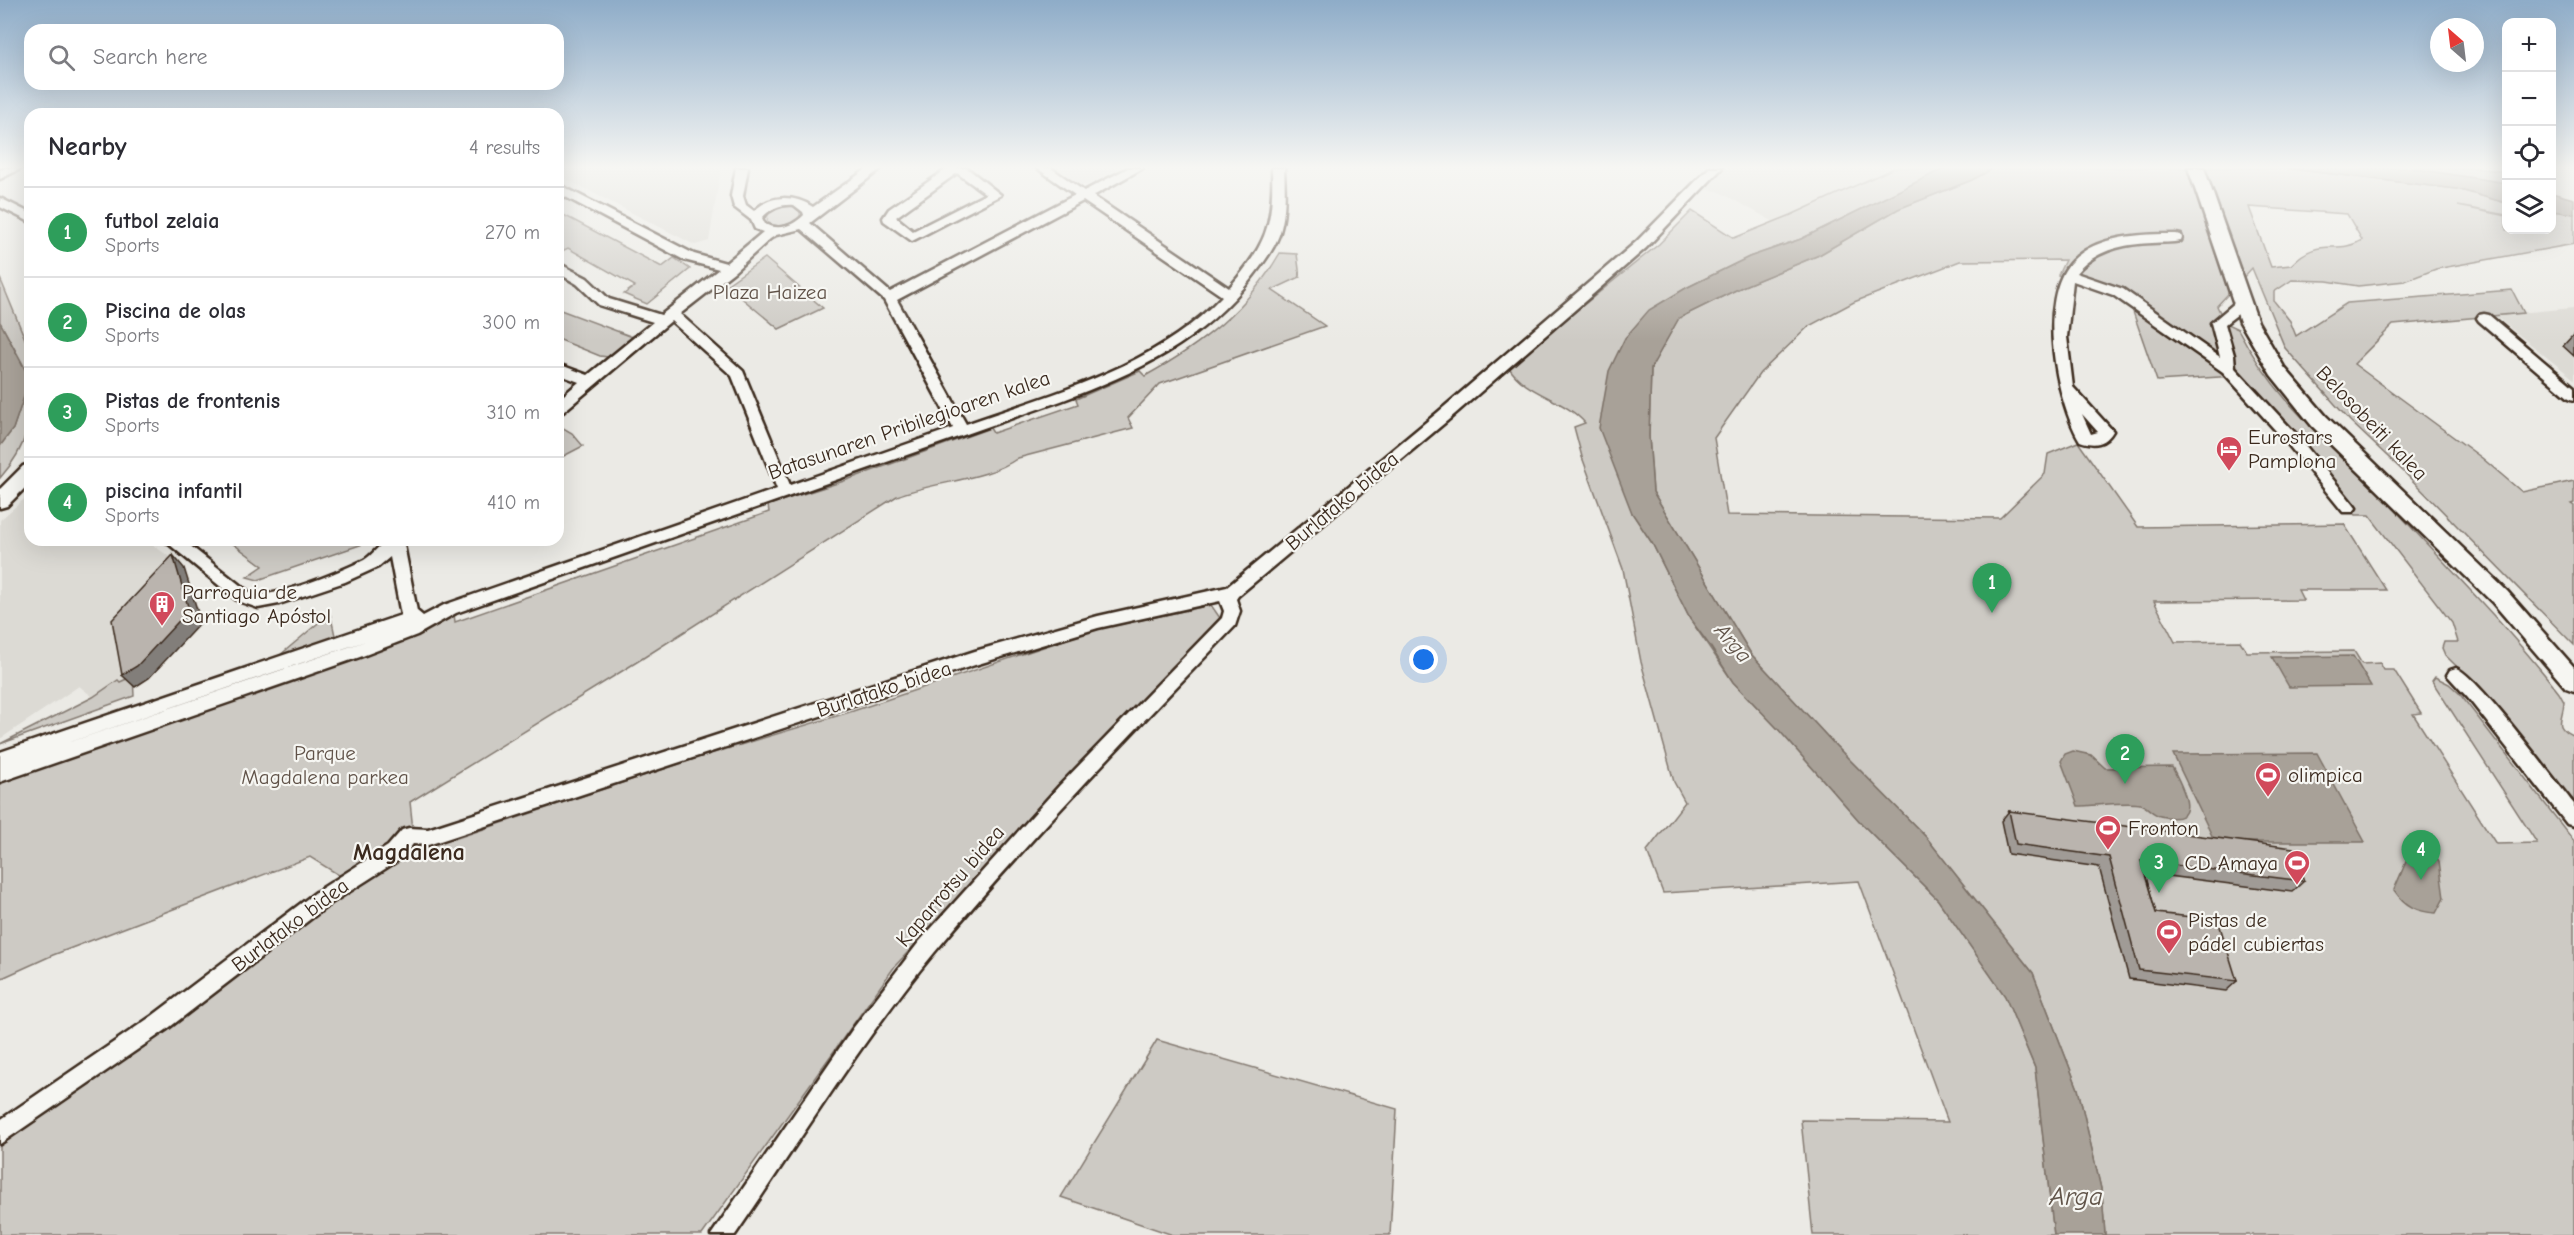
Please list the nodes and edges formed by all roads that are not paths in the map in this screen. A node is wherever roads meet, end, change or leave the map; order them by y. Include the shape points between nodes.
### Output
1 (630, 226) edge
2 (761, 226) edge
3 (772, 226) edge
4 (793, 226) edge
5 (813, 226) edge
6 (899, 226) edge
7 (934, 226) edge
8 (1027, 226) edge
9 (1129, 226) edge
10 (1274, 226) edge
11 (1660, 226) edge
12 (2220, 226) edge
13 (2223, 226) edge
14 (2176, 238) dead end
15 (730, 268) junction
16 (564, 270) edge
17 (2068, 275) junction
18 (1231, 296) junction
19 (889, 298) junction
20 (2246, 313) junction
21 (667, 317) junction
22 (2484, 318) dead end
23 (2228, 369) junction
24 (564, 371) edge
25 (590, 381) junction
26 (2067, 389) dead end
27 (2574, 395) edge
28 (564, 403) edge
29 (962, 430) junction
30 (24, 477) edge
31 (785, 491) junction
32 (0, 501) edge
33 (2348, 508) dead end
34 (180, 546) edge
35 (390, 546) edge
36 (396, 546) edge
37 (1232, 592) junction
38 (450, 609) junction
39 (410, 618) junction
40 (2574, 664) edge
41 (2456, 675) dead end
42 (2574, 682) edge
43 (0, 759) edge
44 (0, 774) edge
45 (2574, 818) edge
46 (0, 1133) edge
47 (722, 1235) edge

1 - 15 street via 689,256
2 - 15 street via 755,243
3 - 4 street via 782,231
5 - 19 street
6 - 7 street via 912,237
8 - 19 street
9 - 18 street
10 - 18 street, Batasunaren Pribilegioaren kalea via 1254,266
11 - 37 street, Burlatako bidea via 1442,417
12 - 20 main road, Belosobeiti kalea
13 - 40 main road, Belosobeiti kalea via 2278,352 2303,386 2508,590
14 - 17 street via 2111,245 2082,258
15 - 21 street
16 - 21 street via 604,302
17 - 23 street via 2118,292
17 - 26 street via 2061,309 2060,359
18 - 29 street, Batasunaren Pribilegioaren kalea via 1215,314 1146,360 1102,380
19 - 29 street
20 - 23 street via 2224,326 2233,361
20 - 42 main road, Belosobeiti kalea via 2277,371 2311,412 2500,597
21 - 25 street
21 - 31 street via 738,374
22 - 27 street
23 - 33 street
24 - 25 street
25 - 28 street
29 - 31 street, Batasunaren Pribilegioaren kalea
30 - 32 main road
31 - 38 street, Batasunaren Pribilegioaren kalea
34 - 35 street via 244,597 258,602 358,571
36 - 39 street
37 - 46 street, Burlatako bidea via 1098,622 975,658 428,837 409,836 394,852 323,898 159,1023
37 - 47 street, Kaparrotsu bidea via 1228,599 1232,611 1228,621 1065,791 926,948 861,1034
38 - 39 street, Batasunaren Pribilegioaren kalea
38 - 44 street, Batasunaren Pribilegioaren kalea via 411,630 354,652
39 - 43 street, Batasunaren Pribilegioaren kalea
41 - 45 street

